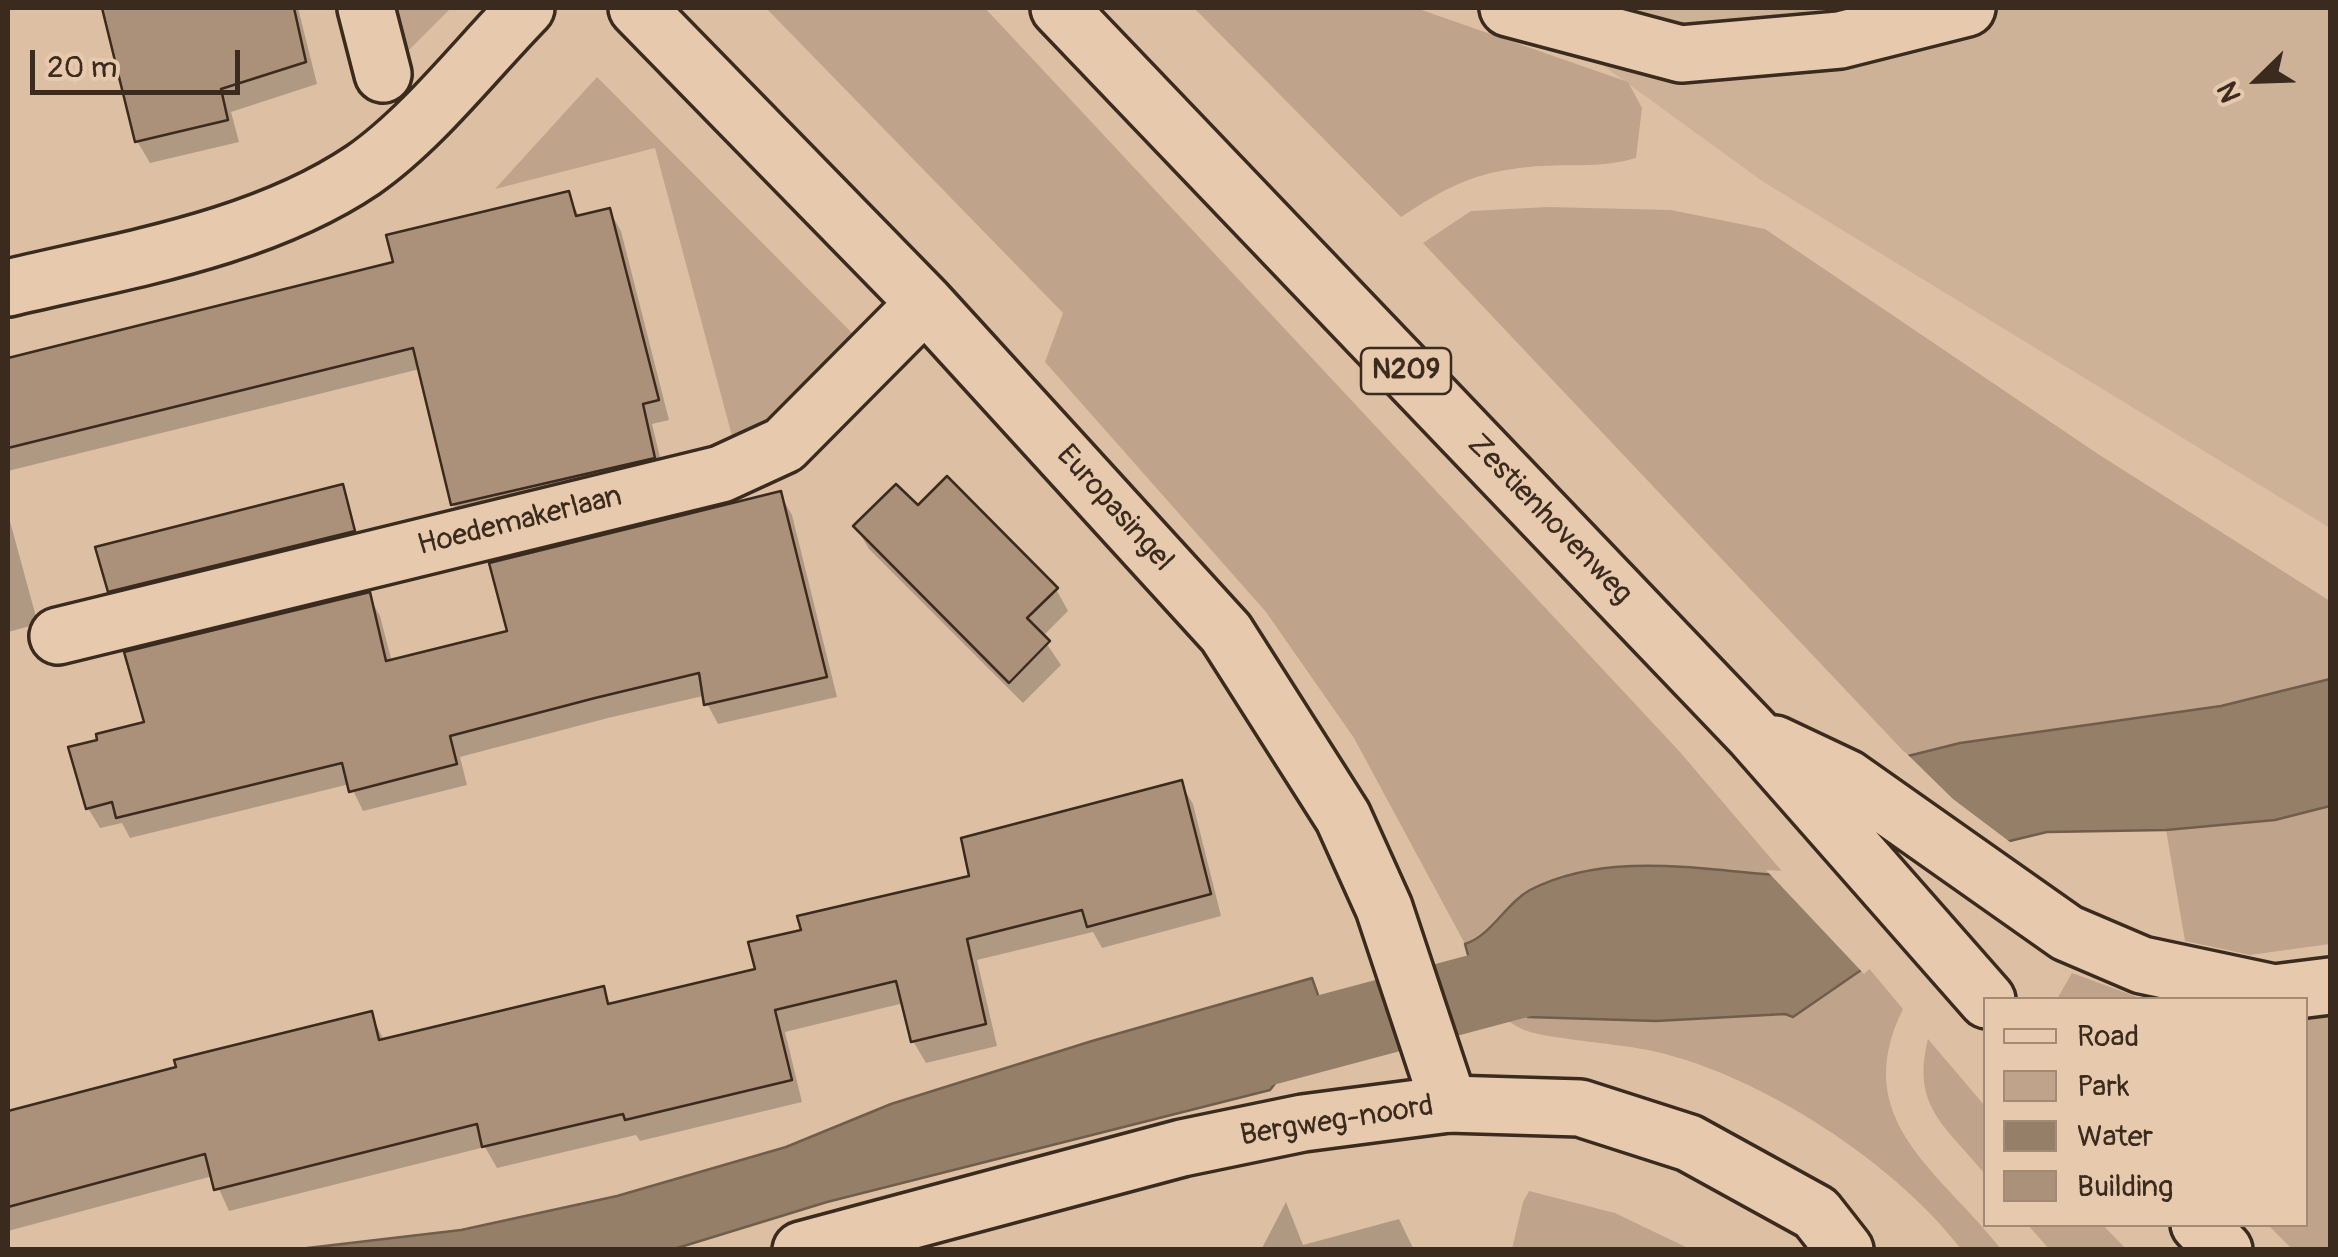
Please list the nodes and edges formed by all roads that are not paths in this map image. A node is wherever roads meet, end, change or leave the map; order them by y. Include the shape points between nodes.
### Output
1 (366, 8) edge
2 (526, 8) edge
3 (637, 8) edge
4 (1059, 8) edge
5 (1508, 8) edge
6 (1967, 8) edge
7 (383, 74) dead end
8 (8, 288) edge
9 (926, 303) junction
10 (58, 636) dead end
11 (1753, 734) junction
12 (2330, 986) edge
13 (1984, 997) edge
14 (1449, 1104) junction
15 (2203, 1227) edge
16 (801, 1250) edge
17 (1845, 1250) edge
18 (2224, 1250) edge

1 - 7 street
2 - 8 street via 361,171 268,219
3 - 9 street, Europasingel
4 - 11 street, Zestienhovenweg / N209
5 - 6 street via 1682,54 1840,40
9 - 10 street, Hoedemakerlaan via 784,445 721,474
9 - 14 street, Europasingel via 1226,633 1300,745 1384,908
11 - 12 street, N209 via 1847,778 2067,932 2142,965 2274,993
11 - 13 street, Zestienhovenweg / N209
14 - 16 street, Bergweg-noord via 1182,1148
14 - 17 street, Bergweg-noord via 1580,1108 1689,1144 1816,1213
15 - 18 street

